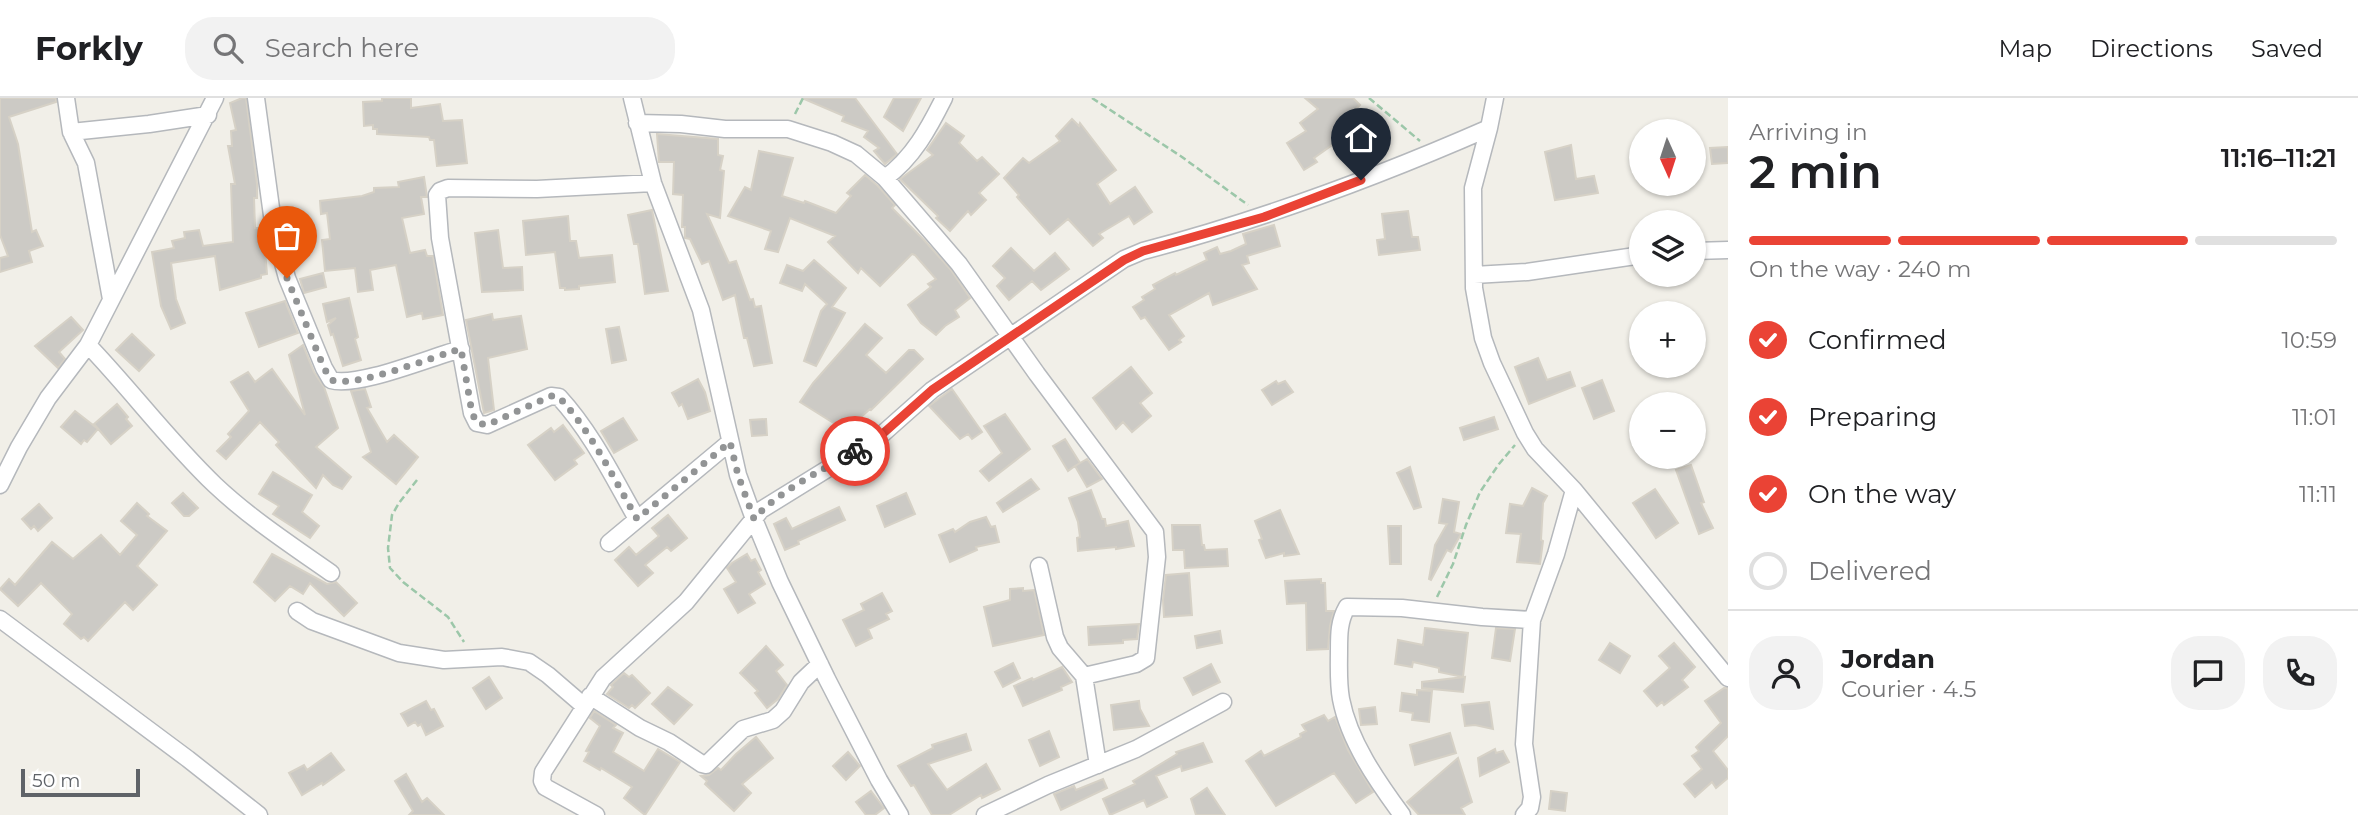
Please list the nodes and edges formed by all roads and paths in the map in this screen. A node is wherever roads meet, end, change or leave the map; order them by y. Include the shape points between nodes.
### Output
1 (66, 98) edge
2 (215, 98) edge
3 (256, 98) edge
4 (632, 98) edge
5 (944, 98) edge
6 (1092, 98) edge
7 (1370, 98) edge
8 (1495, 98) edge
9 (208, 114) junction
10 (637, 123) junction
11 (1489, 128) junction
12 (71, 132) junction
13 (1433, 152) junction
14 (885, 178) junction
15 (653, 183) junction
16 (1264, 217) junction
17 (1728, 250) edge
18 (1706, 251) edge
19 (1629, 257) edge
20 (1474, 275) junction
21 (111, 299) junction
22 (1009, 336) junction
23 (89, 345) junction
24 (461, 349) junction
25 (1525, 433) junction
26 (730, 442) junction
27 (417, 480) dead end
28 (0, 485) edge
29 (1574, 491) junction
30 (637, 519) junction
31 (754, 519) junction
32 (608, 543) dead end
33 (1039, 566) dead end
34 (331, 573) dead end
35 (297, 611) dead end
36 (1430, 612) junction
37 (0, 619) edge
38 (1532, 620) junction
39 (470, 659) junction
40 (820, 664) junction
41 (1084, 676) junction
42 (1728, 678) edge
43 (587, 701) junction
44 (1223, 702) dead end
45 (1098, 765) junction
46 (259, 815) edge
47 (596, 815) edge
48 (900, 815) edge
49 (985, 815) edge
50 (1402, 815) edge
51 (1524, 815) edge

1 - 12 street
2 - 9 street
3 - 24 street via 274,230 287,278 331,380 340,383 366,378
4 - 10 street
5 - 14 street via 915,149
6 - 16 path
7 - 13 path
8 - 11 street
9 - 12 street
9 - 21 street
10 - 14 street via 788,129 856,154
10 - 15 street
11 - 13 street
11 - 20 street via 1473,188
12 - 21 street via 86,163
13 - 16 street
14 - 22 street via 959,264
15 - 24 street via 440,191 440,238
15 - 26 street via 701,310
16 - 22 street via 1143,251
17 - 18 street
19 - 20 street
20 - 25 street via 1483,338
21 - 23 street
22 - 31 street via 932,390 879,437 790,490
22 - 41 street via 1150,523 1157,541 1146,658
23 - 28 street via 48,398
23 - 34 street via 214,484
24 - 30 street via 477,423 487,425 551,396 559,397 576,415
25 - 29 street
25 - 36 path via 1480,492
26 - 30 street
26 - 31 street
27 - 39 path via 392,515 390,568 448,617
29 - 38 street
29 - 42 street
30 - 32 street
31 - 40 street
31 - 43 street via 686,601 603,678
33 - 41 street via 1055,637
35 - 39 street via 312,621 399,653
36 - 38 street
36 - 50 street via 1347,607 1339,628 1338,670 1346,716 1375,776
37 - 46 street
38 - 51 street via 1524,744 1532,797
39 - 43 street via 502,657 529,662
40 - 43 street via 773,720 743,729 706,765
40 - 48 street
41 - 45 street
43 - 47 street via 543,772 542,781
44 - 45 street
45 - 49 street

